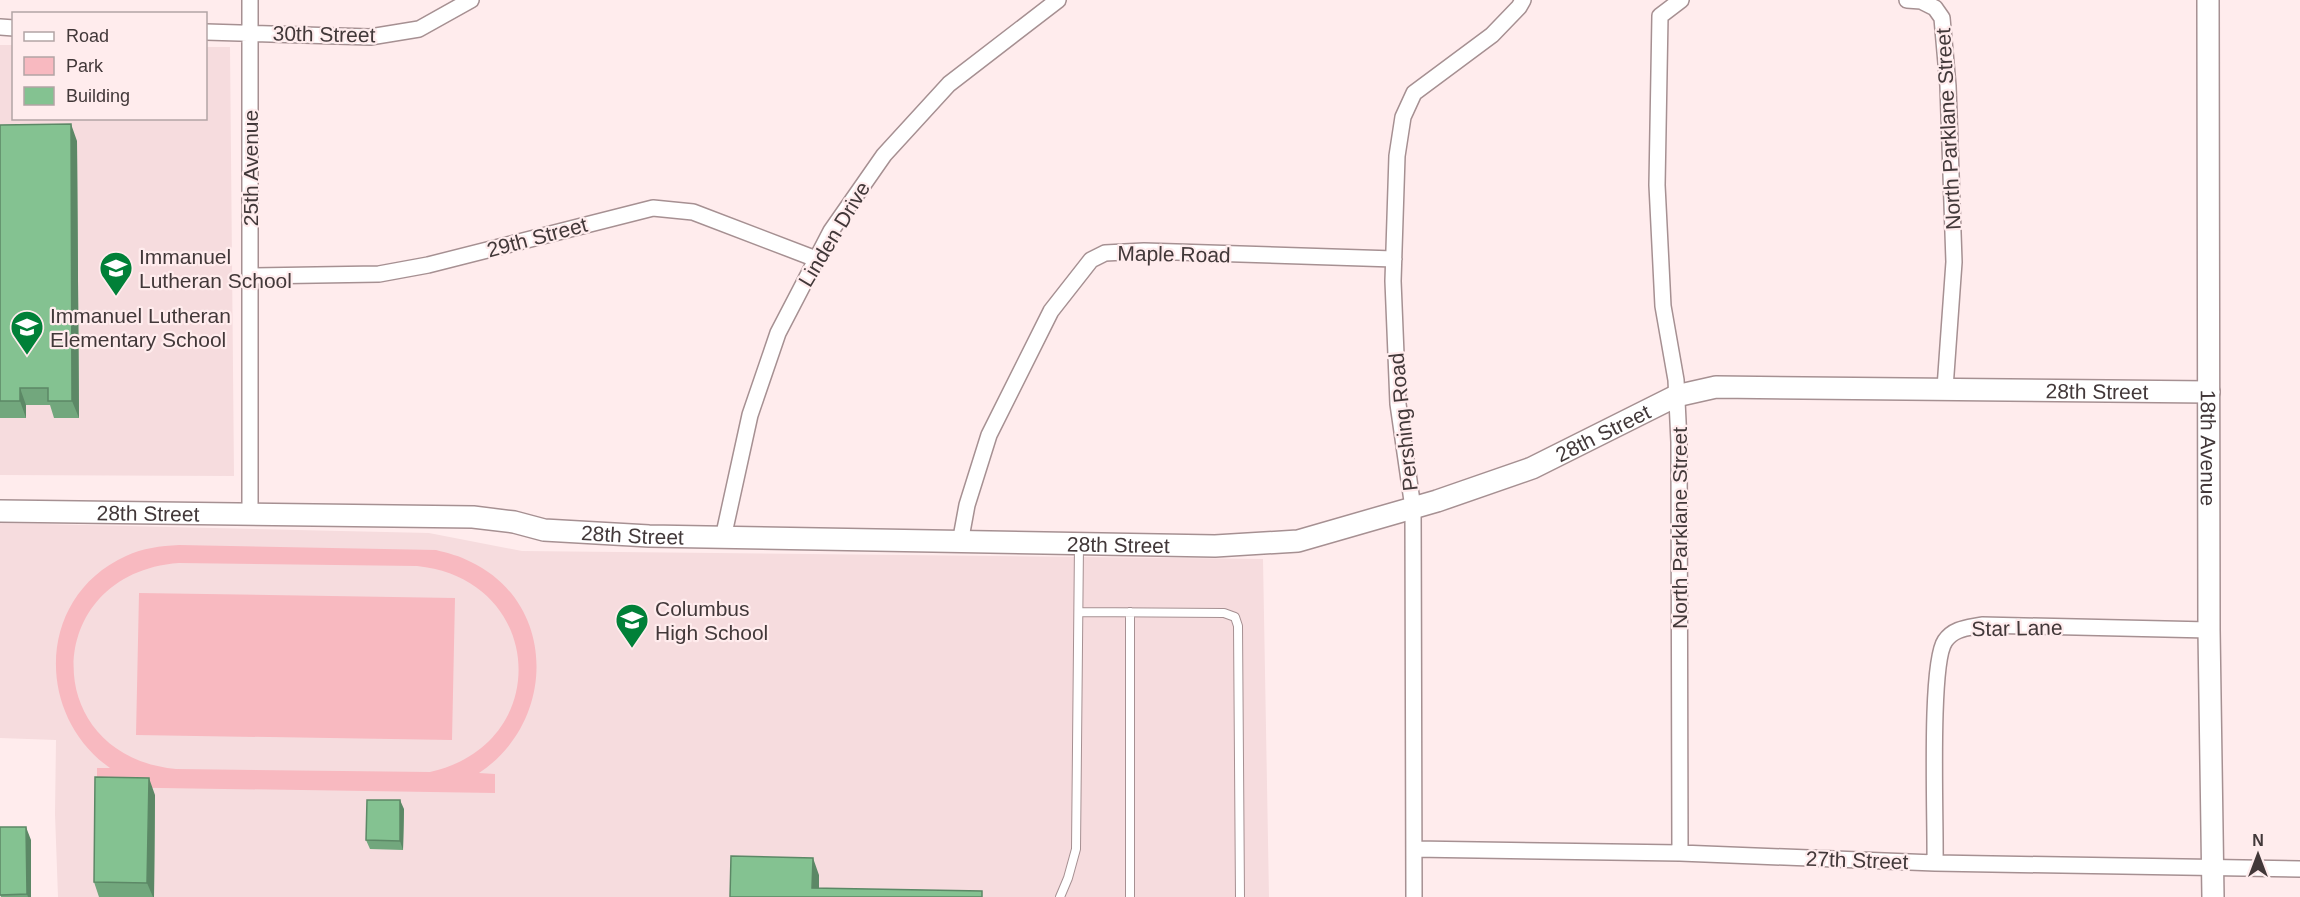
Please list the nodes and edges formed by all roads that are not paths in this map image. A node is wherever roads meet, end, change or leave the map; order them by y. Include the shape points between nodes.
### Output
1 (250, 0) edge
2 (471, 0) edge
3 (1058, 0) edge
4 (1522, 0) edge
5 (1681, 0) edge
6 (1907, 0) edge
7 (2208, 0) edge
8 (207, 32) edge
9 (250, 33) junction
10 (816, 259) junction
11 (1394, 259) junction
12 (250, 276) junction
13 (1945, 388) junction
14 (2209, 392) junction
15 (1676, 396) junction
16 (1413, 508) junction
17 (0, 511) edge
18 (250, 515) junction
19 (723, 538) junction
20 (960, 543) junction
21 (1079, 543) junction
22 (1078, 612) junction
23 (1130, 612) junction
24 (2209, 630) junction
25 (1414, 849) junction
26 (1680, 853) junction
27 (1935, 863) junction
28 (2212, 868) junction
29 (2300, 869) edge
30 (1060, 897) edge
31 (1130, 897) edge
32 (1240, 897) edge
33 (1414, 897) edge
34 (2213, 897) edge

1 - 9 street, 25th Avenue
2 - 9 street, 30th Street via 419,29 370,37
3 - 10 street, Linden Drive via 949,84 884,155
4 - 11 street, Pershing Road via 1492,35 1414,93 1403,117 1397,156
5 - 15 street, North Parklane Street via 1660,16 1657,185 1663,306
6 - 13 street, North Parklane Street via 1935,8 1942,18 1954,262
7 - 14 street, 18th Avenue
8 - 9 street, 30th Street
9 - 12 street, 25th Avenue
10 - 12 street, 29th Street via 693,212 653,208 379,274
10 - 19 street, Linden Drive via 778,333 750,415
11 - 16 street, Pershing Road via 1398,404
11 - 20 street, Maple Road via 1144,251 1105,253 1090,260 1051,311 989,435 967,505
12 - 18 street, 25th Avenue
13 - 14 street, 28th Street
13 - 15 street, 28th Street via 1716,387
14 - 24 street, 18th Avenue
15 - 16 street, 28th Street via 1532,468
15 - 26 street, North Parklane Street
16 - 21 street, 28th Street via 1298,541 1215,546
16 - 25 street, Pershing Road
17 - 18 street, 28th Street
18 - 19 street, 28th Street via 472,517 544,530
19 - 20 street, 28th Street
20 - 21 street, 28th Street
21 - 22 lane
22 - 23 lane
22 - 30 lane via 1076,849
23 - 31 lane
23 - 32 lane via 1224,613 1235,617
24 - 27 street, Star Lane via 1982,625 1957,630 1944,642 1936,677
24 - 28 street, 18th Avenue
25 - 26 street, 27th Street
25 - 33 street, Pershing Road
26 - 27 street, 27th Street
27 - 28 street, 27th Street
28 - 29 street, 27th Street
28 - 34 street, 18th Avenue

